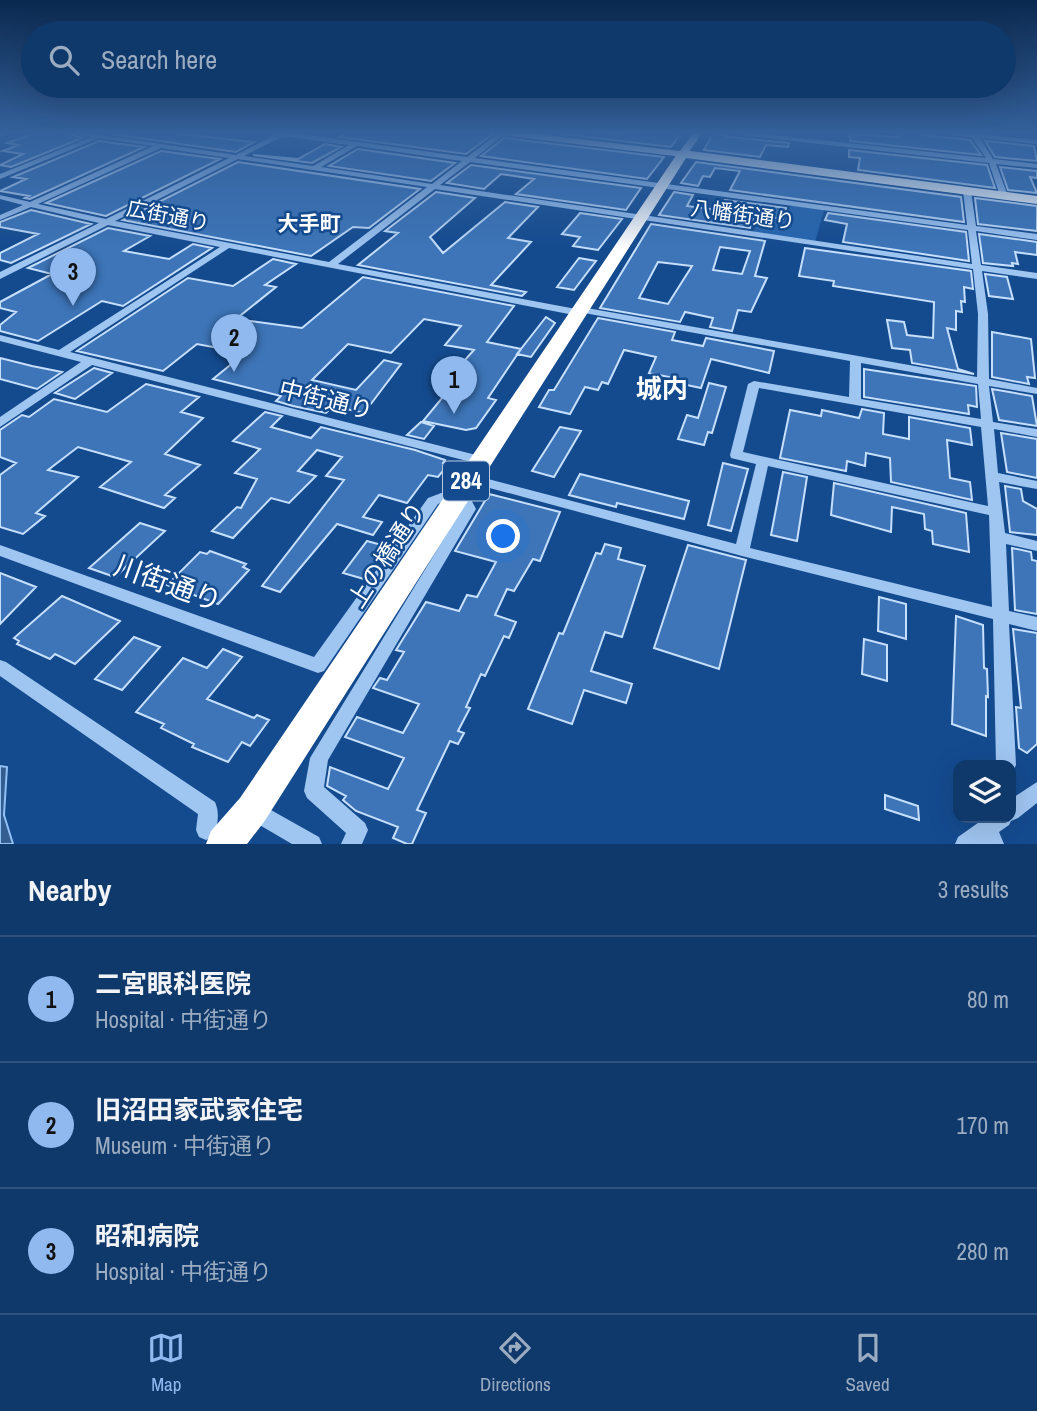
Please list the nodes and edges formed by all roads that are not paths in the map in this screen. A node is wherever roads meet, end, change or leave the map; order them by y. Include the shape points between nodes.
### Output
1 (103, 171) edge
2 (209, 171) edge
3 (329, 171) edge
4 (454, 171) edge
5 (558, 171) edge
6 (672, 171) edge
7 (816, 171) edge
8 (995, 171) edge
9 (662, 186) junction
10 (434, 187) junction
11 (967, 191) junction
12 (1004, 196) junction
13 (0, 197) edge
14 (1037, 200) edge
15 (30, 204) junction
16 (639, 217) junction
17 (0, 218) edge
18 (107, 222) junction
19 (971, 228) junction
20 (1037, 237) edge
21 (227, 246) junction
22 (331, 265) junction
23 (975, 267) junction
24 (0, 276) edge
25 (1037, 276) edge
26 (580, 312) junction
27 (0, 338) edge
28 (60, 354) junction
29 (856, 359) junction
30 (90, 361) junction
31 (983, 381) junction
32 (1037, 391) edge
33 (855, 401) junction
34 (0, 423) edge
35 (988, 423) junction
36 (1037, 433) edge
37 (763, 461) junction
38 (469, 476) junction
39 (993, 476) junction
40 (1037, 485) edge
41 (995, 512) junction
42 (998, 537) junction
43 (1037, 546) edge
44 (0, 550) edge
45 (742, 551) junction
46 (1001, 615) junction
47 (1037, 624) edge
48 (318, 666) joint
49 (0, 667) edge
50 (1006, 760) edge
51 (1037, 791) edge
52 (1016, 807) edge
53 (252, 810) junction
54 (994, 830) edge
55 (215, 837) edge
56 (312, 844) edge
57 (351, 844) edge
58 (965, 844) edge

1 - 15 street
2 - 18 street
3 - 10 street, 八幡街通り
4 - 10 street
5 - 9 street
6 - 9 highway, 上の橋通り / 284
7 - 11 highway
8 - 12 street
9 - 16 highway, 上の橋通り / 284
9 - 19 street
10 - 16 street, 八幡街通り
10 - 22 street
11 - 12 highway
11 - 19 street
12 - 14 highway
13 - 15 street, 広街通り
15 - 17 street
15 - 18 street, 広街通り
16 - 23 street, 八幡街通り
16 - 26 highway, 上の橋通り / 284
18 - 21 street, 広街通り
18 - 24 street
19 - 20 street
19 - 23 street
21 - 22 street, 広街通り
21 - 28 street
22 - 26 street, 広街通り
23 - 25 street, 八幡街通り
23 - 31 street via 983,314
26 - 29 street, 広街通り
26 - 38 highway, 上の橋通り / 284
27 - 28 street, 中街通り
28 - 30 street, 中街通り
29 - 31 street, 広街通り
29 - 33 street
30 - 34 street
30 - 38 street, 中街通り
31 - 32 street, 広街通り
31 - 35 street
33 - 35 street
33 - 37 street via 754,384 736,455
35 - 36 street
35 - 39 street
37 - 41 street
37 - 45 street
38 - 45 street
38 - 48 street via 433,501
38 - 53 highway, 上の橋通り / 284
38 - 57 street via 469,509 319,758 314,791 358,830
39 - 40 street
39 - 41 street
41 - 42 street
42 - 43 street
42 - 46 street
44 - 48 street, 川街通り
45 - 46 street
46 - 47 street
46 - 50 street
49 - 55 street via 208,809
51 - 52 street
53 - 55 highway, 284
53 - 56 street
54 - 58 street

